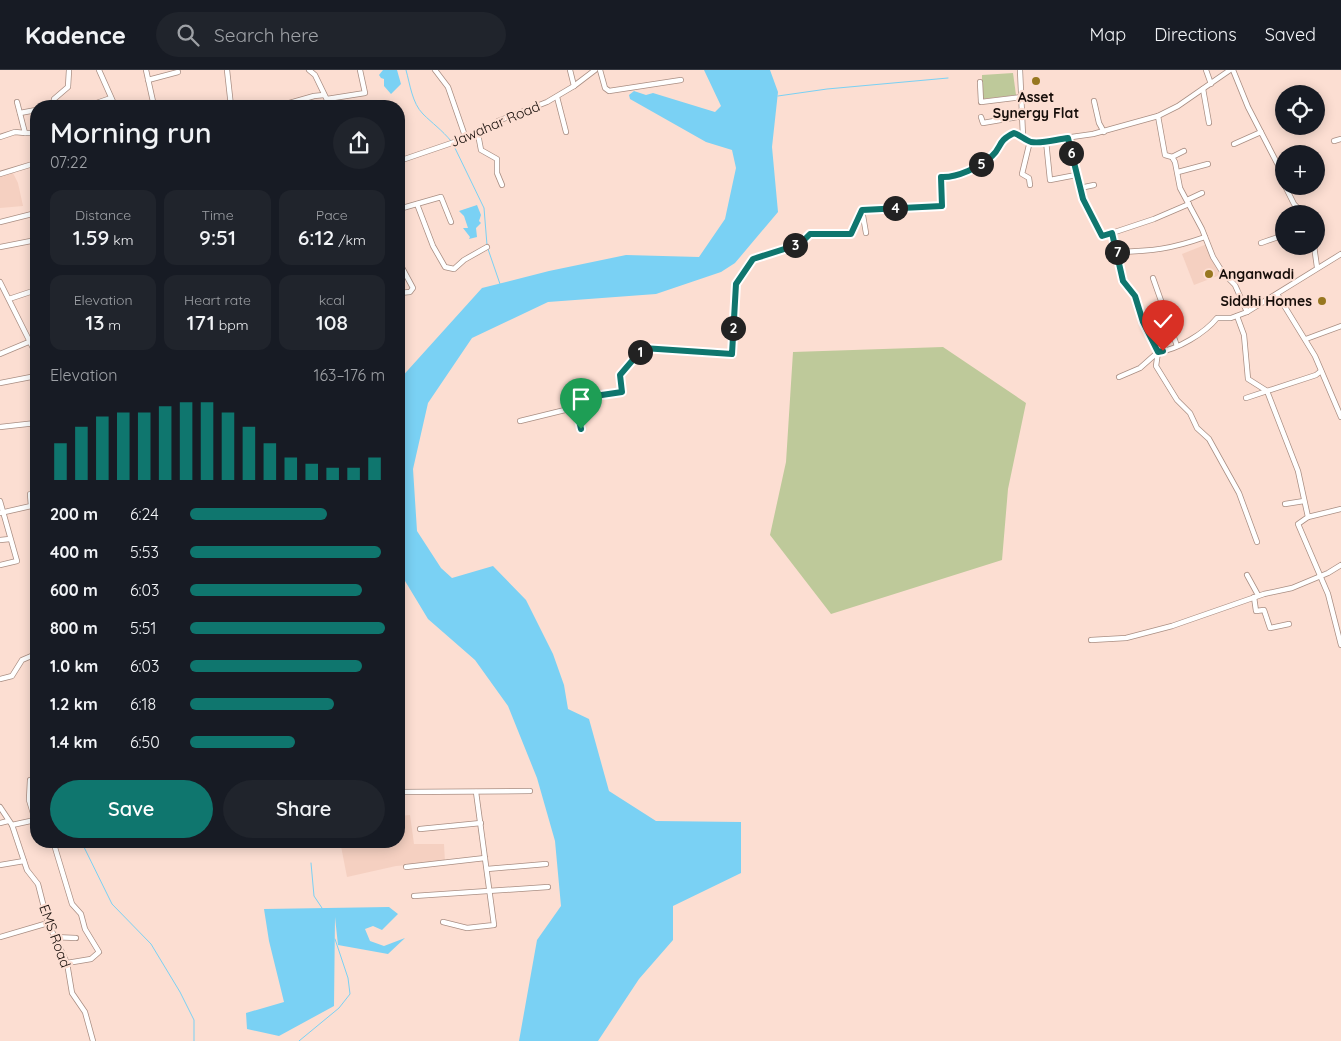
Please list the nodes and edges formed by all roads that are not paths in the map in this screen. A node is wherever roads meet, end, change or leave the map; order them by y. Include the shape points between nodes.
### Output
1 (69, 70) edge
2 (100, 70) edge
3 (146, 70) edge
4 (227, 70) edge
5 (309, 70) edge
6 (360, 70) edge
7 (434, 70) edge
8 (570, 70) edge
9 (595, 70) edge
10 (600, 70) edge
11 (1020, 70) edge
12 (1206, 70) edge
13 (1232, 70) edge
14 (178, 72) dead end
15 (148, 80) junction
16 (681, 80) dead end
17 (980, 82) dead end
18 (1211, 84) junction
19 (574, 86) junction
20 (1203, 89) junction
21 (557, 96) junction
22 (325, 97) junction
23 (1022, 97) junction
24 (111, 98) joint
25 (54, 100) edge
26 (105, 100) edge
27 (153, 100) edge
28 (230, 100) edge
29 (300, 100) edge
30 (327, 100) edge
31 (1094, 101) dead end
32 (17, 102) dead end
33 (30, 111) edge
34 (20, 113) junction
35 (1023, 116) junction
36 (1158, 116) junction
37 (981, 117) dead end
38 (1210, 123) dead end
39 (1104, 131) junction
40 (566, 132) dead end
41 (1261, 132) junction
42 (25, 133) junction
43 (30, 133) edge
44 (478, 134) junction
45 (465, 136) junction
46 (1023, 136) junction
47 (0, 137) edge
48 (1068, 138) junction
49 (1341, 139) edge
50 (1030, 141) junction
51 (1046, 141) junction
52 (1334, 141) dead end
53 (1234, 144) dead end
54 (1184, 151) dead end
55 (1172, 157) junction
56 (405, 159) edge
57 (1275, 159) edge
58 (1208, 164) dead end
59 (30, 165) edge
60 (1178, 172) junction
61 (0, 174) edge
62 (1076, 175) junction
63 (502, 185) dead end
64 (1030, 185) dead end
65 (1094, 185) dead end
66 (1080, 188) junction
67 (1202, 193) dead end
68 (1188, 202) junction
69 (418, 204) junction
70 (405, 207) edge
71 (862, 210) junction
72 (30, 214) edge
73 (0, 222) edge
74 (451, 222) dead end
75 (866, 233) dead end
76 (1112, 233) junction
77 (1205, 237) junction
78 (1275, 238) edge
79 (30, 241) edge
80 (1261, 242) dead end
81 (487, 246) dead end
82 (0, 247) edge
83 (1117, 252) junction
84 (1341, 254) edge
85 (1315, 255) edge
86 (1317, 267) junction
87 (405, 273) edge
88 (1153, 278) dead end
89 (0, 283) edge
90 (30, 292) edge
91 (405, 292) edge
92 (1278, 294) junction
93 (9, 300) junction
94 (1247, 312) junction
95 (1237, 316) junction
96 (1341, 326) edge
97 (30, 339) edge
98 (1306, 339) junction
99 (30, 341) edge
100 (1177, 346) junction
101 (1158, 352) junction
102 (0, 354) edge
103 (1321, 371) junction
104 (30, 377) edge
105 (1119, 377) dead end
106 (0, 383) edge
107 (1267, 391) junction
108 (1246, 398) dead end
109 (576, 406) junction
110 (1341, 417) edge
111 (520, 421) dead end
112 (30, 424) edge
113 (0, 427) edge
114 (581, 429) dead end
115 (0, 502) edge
116 (1304, 502) junction
117 (1285, 504) dead end
118 (30, 506) edge
119 (1341, 509) edge
120 (2, 512) edge
121 (1308, 517) junction
122 (10, 539) junction
123 (0, 540) edge
124 (1257, 542) dead end
125 (0, 565) edge
126 (1341, 565) edge
127 (1247, 575) dead end
128 (1321, 575) junction
129 (1256, 596) junction
130 (1289, 624) dead end
131 (1339, 627) edge
132 (1091, 640) dead end
133 (1341, 645) edge
134 (30, 657) edge
135 (0, 679) edge
136 (30, 780) dead end
137 (530, 791) dead end
138 (405, 792) edge
139 (476, 792) junction
140 (30, 800) edge
141 (0, 807) edge
142 (8, 821) junction
143 (30, 821) edge
144 (0, 823) edge
145 (481, 823) junction
146 (12, 825) junction
147 (420, 829) dead end
148 (55, 848) edge
149 (485, 858) junction
150 (24, 861) junction
151 (546, 864) dead end
152 (0, 865) edge
153 (406, 867) dead end
154 (487, 869) junction
155 (548, 887) dead end
156 (489, 891) junction
157 (414, 896) dead end
158 (443, 922) dead end
159 (48, 923) junction
160 (0, 937) edge
161 (53, 937) junction
162 (76, 938) dead end
163 (66, 963) junction
164 (93, 1041) edge

1 - 25 street via 68,87
2 - 24 street
3 - 15 street
4 - 28 street
5 - 22 street via 315,75
6 - 22 street via 365,92
7 - 45 street via 448,87
8 - 19 street
9 - 19 street, Jawahar Road
10 - 16 street via 609,91
11 - 23 street
12 - 18 street
13 - 18 street
13 - 41 street
14 - 15 street
15 - 27 street
17 - 23 street via 981,102
18 - 20 street
19 - 21 street, Jawahar Road
20 - 36 street
20 - 38 street
21 - 40 street
21 - 44 street, Jawahar Road via 504,118
22 - 29 street
22 - 30 street
23 - 35 street
24 - 26 street
31 - 39 street via 1098,122
32 - 34 street
33 - 34 street
34 - 42 street
35 - 37 street via 983,123
35 - 46 street
36 - 39 street
36 - 55 street via 1165,154
39 - 48 street
41 - 53 street
41 - 57 street
42 - 43 street
42 - 47 street via 15,132
44 - 45 street, Jawahar Road
44 - 63 street via 481,150 497,159
45 - 56 street, Jawahar Road
46 - 50 street
46 - 71 street via 1014,133 1003,138 994,155 986,161 957,175 941,177 942,206
48 - 51 street
48 - 62 street
49 - 52 street
50 - 51 street
50 - 64 street via 1022,174
51 - 62 street via 1050,180
54 - 55 street
55 - 60 street
58 - 60 street
59 - 61 street
60 - 68 street via 1180,188
62 - 66 street
65 - 66 street
66 - 76 street via 1102,236
67 - 68 street
68 - 76 street via 1154,219
68 - 77 street
69 - 70 street
69 - 74 street via 441,197
69 - 81 street via 445,267 454,268
71 - 75 street
71 - 109 street via 851,234 810,234 800,244 753,259 736,284 732,354 643,348 620,375 622,392 595,396
72 - 73 street
76 - 83 street
77 - 83 street via 1159,251
77 - 94 street via 1212,257 1235,284
78 - 80 street
79 - 82 street
83 - 101 street via 1123,281 1135,296
84 - 86 street
85 - 86 street
86 - 92 street
87 - 91 street via 413,288
88 - 100 street
89 - 93 street
90 - 93 street
92 - 94 street
92 - 98 street
93 - 97 street
94 - 95 street
95 - 100 street via 1217,318 1211,326
95 - 107 street via 1244,335 1248,379
96 - 98 street
98 - 103 street
99 - 102 street
100 - 101 street
101 - 105 street via 1140,368
101 - 124 street via 1156,366 1197,428 1210,439 1239,493
103 - 107 street
103 - 110 street
104 - 106 street
107 - 108 street
107 - 116 street via 1290,448
109 - 111 street
109 - 114 street
112 - 113 street
115 - 120 street
116 - 117 street
116 - 121 street
118 - 120 street
119 - 121 street
120 - 122 street
121 - 128 street via 1298,524
122 - 123 street
122 - 125 street via 17,561
126 - 128 street
127 - 129 street
128 - 129 street via 1292,588
128 - 131 street
129 - 130 street via 1256,611 1264,610 1270,628
129 - 132 street via 1206,615 1126,638
131 - 133 street
134 - 135 street via 22,660 12,676
136 - 140 street
137 - 139 street
138 - 139 street
139 - 145 street
141 - 142 street, EMS Road
142 - 144 street
142 - 146 street, EMS Road
143 - 146 street
145 - 147 street
145 - 149 street
146 - 150 street, EMS Road
148 - 163 street via 72,904 81,914 85,929 99,952 91,959
149 - 153 street
149 - 154 street
150 - 152 street
150 - 159 street, EMS Road via 38,884
151 - 154 street
154 - 156 street
155 - 156 street
156 - 157 street
156 - 158 street via 494,925 466,928
159 - 160 street
159 - 161 street, EMS Road
161 - 162 street
161 - 163 street, EMS Road
163 - 164 street, EMS Road via 72,993 85,1012

